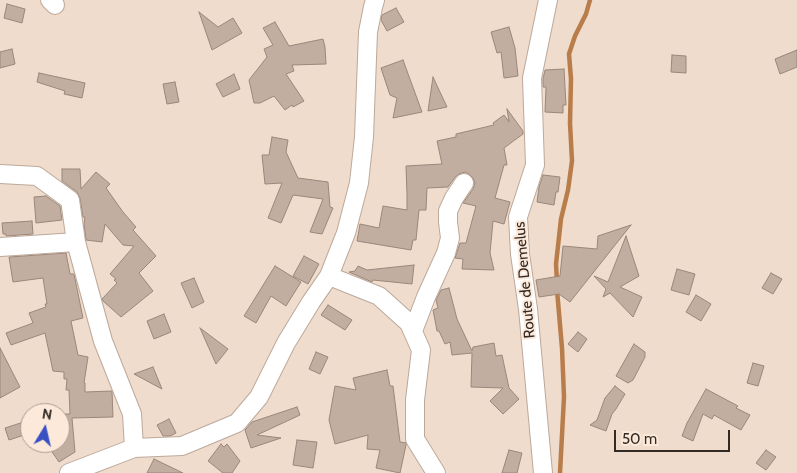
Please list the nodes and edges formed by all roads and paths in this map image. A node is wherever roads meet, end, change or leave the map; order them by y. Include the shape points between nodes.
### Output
1 (375, 0) edge
2 (548, 0) edge
3 (0, 174) edge
4 (464, 183) dead end
5 (76, 242) junction
6 (0, 247) edge
7 (329, 276) junction
8 (413, 331) junction
9 (134, 448) junction
10 (69, 473) edge
11 (436, 473) edge
12 (543, 473) edge

1 - 7 street via 368,32 359,183 346,233
2 - 12 street, Route de Demelus via 532,78 535,165 518,217
3 - 5 street via 37,176 70,200
4 - 8 street via 448,210 450,238 446,253
5 - 6 street
5 - 9 street via 103,341 132,414
7 - 8 street via 379,296 409,323
7 - 9 street via 286,343 259,397 238,423 182,446
8 - 11 street via 420,350 415,439
9 - 10 street

